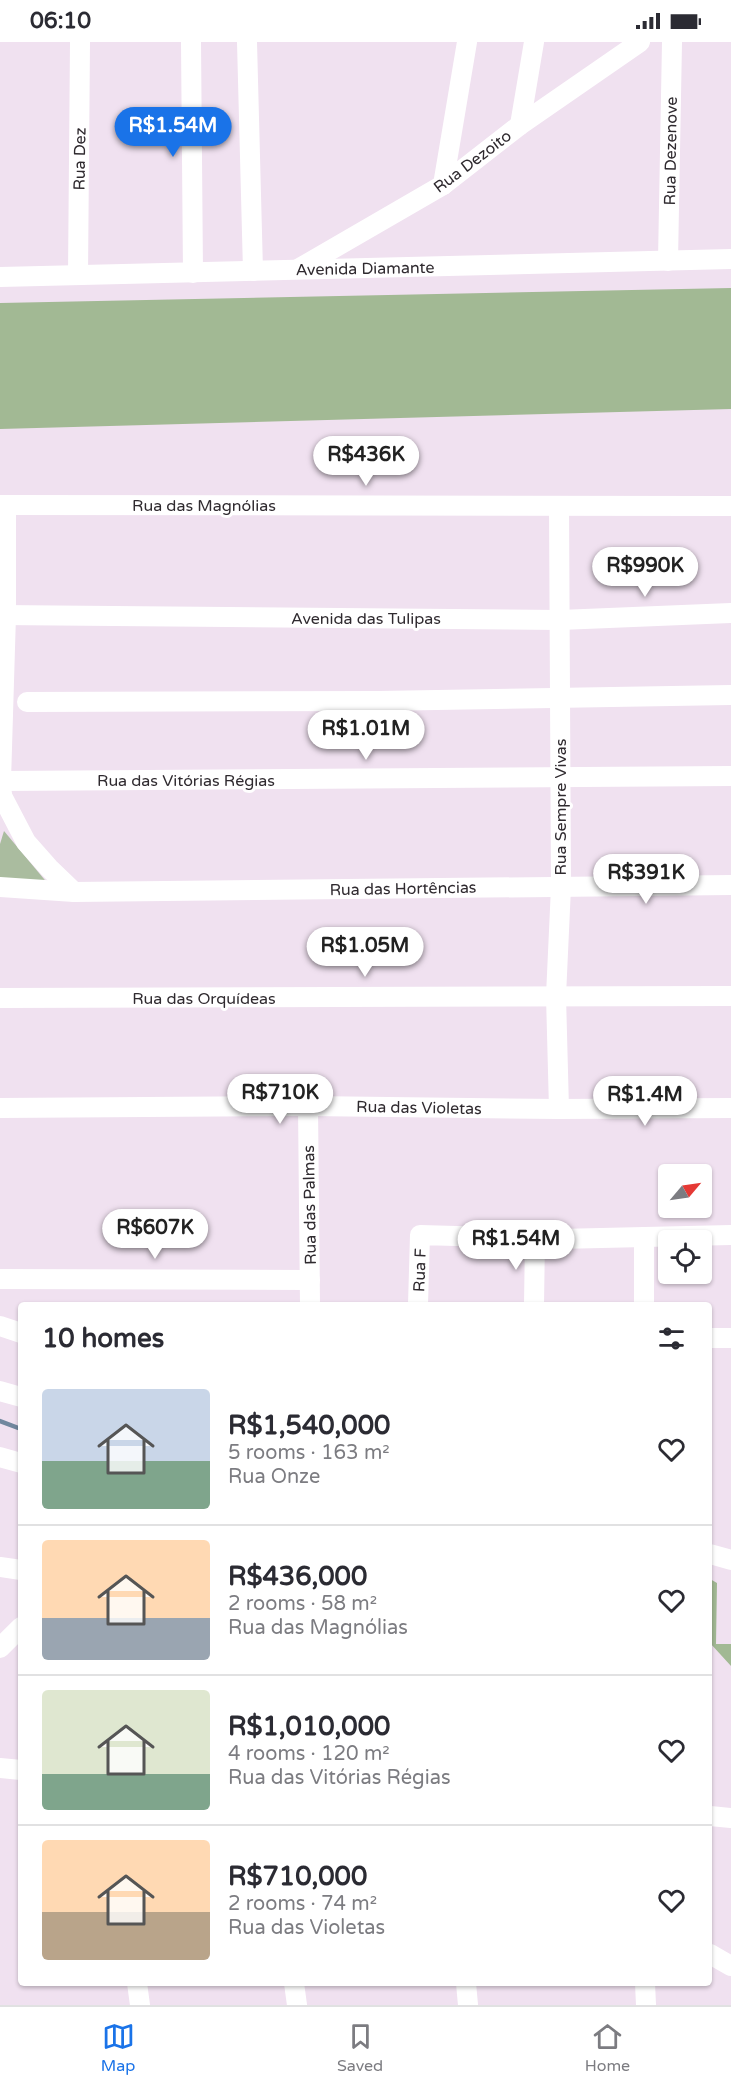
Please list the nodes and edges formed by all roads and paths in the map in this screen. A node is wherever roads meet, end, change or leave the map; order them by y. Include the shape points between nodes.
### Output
1 (81, 42) edge
2 (191, 42) edge
3 (247, 42) edge
4 (467, 42) edge
5 (534, 42) edge
6 (640, 42) edge
7 (672, 42) edge
8 (520, 125) junction
9 (443, 185) junction
10 (731, 259) edge
11 (668, 261) junction
12 (297, 270) junction
13 (254, 271) junction
14 (193, 273) junction
15 (78, 275) junction
16 (0, 277) edge
17 (3, 505) edge
18 (559, 506) junction
19 (731, 506) edge
20 (731, 613) edge
21 (3, 615) edge
22 (560, 620) junction
23 (731, 695) edge
24 (560, 698) junction
25 (27, 702) dead end
26 (731, 777) edge
27 (560, 778) junction
28 (1, 794) edge
29 (731, 885) edge
30 (0, 887) edge
31 (561, 887) junction
32 (74, 891) junction
33 (556, 996) junction
34 (731, 996) edge
35 (0, 998) edge
36 (308, 1106) junction
37 (0, 1108) edge
38 (731, 1108) edge
39 (560, 1109) junction
40 (731, 1235) edge
41 (644, 1237) junction
42 (535, 1238) junction
43 (0, 1279) edge
44 (309, 1280) junction
45 (310, 1302) edge
46 (418, 1302) edge
47 (534, 1302) edge
48 (644, 1302) edge
49 (0, 1326) edge
50 (18, 1332) edge
51 (712, 1338) edge
52 (731, 1338) edge
53 (0, 1391) edge
54 (18, 1396) edge
55 (0, 1457) edge
56 (18, 1461) edge
57 (712, 1555) edge
58 (731, 1560) edge
59 (0, 1567) edge
60 (18, 1570) edge
61 (18, 1630) edge
62 (0, 1648) edge
63 (0, 1768) edge
64 (18, 1770) edge
65 (712, 1816) edge
66 (731, 1818) edge
67 (712, 1955) edge
68 (731, 1966) edge
69 (137, 1986) edge
70 (294, 1986) edge
71 (466, 1986) edge
72 (645, 1986) edge
73 (140, 2005) edge
74 (297, 2005) edge
75 (468, 2005) edge
76 (646, 2005) edge

1 - 15 street, Rua Dez
2 - 14 street
3 - 13 street
4 - 9 street
5 - 8 street
6 - 8 street, Rua Dezoito
7 - 11 street, Rua Dezenove
8 - 9 street, Rua Dezoito
9 - 12 street, Rua Dezoito
10 - 11 street, Avenida Diamante
11 - 12 street, Avenida Diamante
12 - 13 street, Avenida Diamante
13 - 14 street, Avenida Diamante
14 - 15 street, Avenida Diamante
15 - 16 street, Avenida Diamante
17 - 18 street, Rua das Magnólias
17 - 21 street
18 - 19 street, Rua das Magnólias
18 - 22 street, Rua Sempre Vivas
20 - 22 street, Avenida das Tulipas
21 - 22 street, Avenida das Tulipas
21 - 28 street
22 - 24 street, Rua Sempre Vivas
23 - 24 street
24 - 25 street
24 - 27 street, Rua Sempre Vivas
26 - 27 street, Rua das Vitórias Régias
27 - 28 street, Rua das Vitórias Régias
27 - 31 street, Rua Sempre Vivas
28 - 32 street via 26,843
29 - 31 street, Rua das Hortências
30 - 32 street, Rua das Hortências
31 - 32 street, Rua das Hortências
31 - 33 street, Rua Sempre Vivas
33 - 34 street, Rua das Orquídeas
33 - 35 street, Rua das Orquídeas
33 - 39 street, Rua Sempre Vivas
36 - 37 street, Rua das Violetas
36 - 39 street, Rua das Violetas
36 - 44 street, Rua das Palmas
38 - 39 street, Rua das Violetas
40 - 41 street
41 - 42 street
41 - 48 street
42 - 46 street, Rua F via 420,1235
42 - 47 street
43 - 44 street
44 - 45 street, Rua das Palmas
49 - 50 street
51 - 52 street
53 - 54 street
55 - 56 street
57 - 58 street
59 - 60 street
61 - 62 street
63 - 64 street
65 - 66 street
67 - 68 street
69 - 73 street
70 - 74 street
71 - 75 street
72 - 76 street

